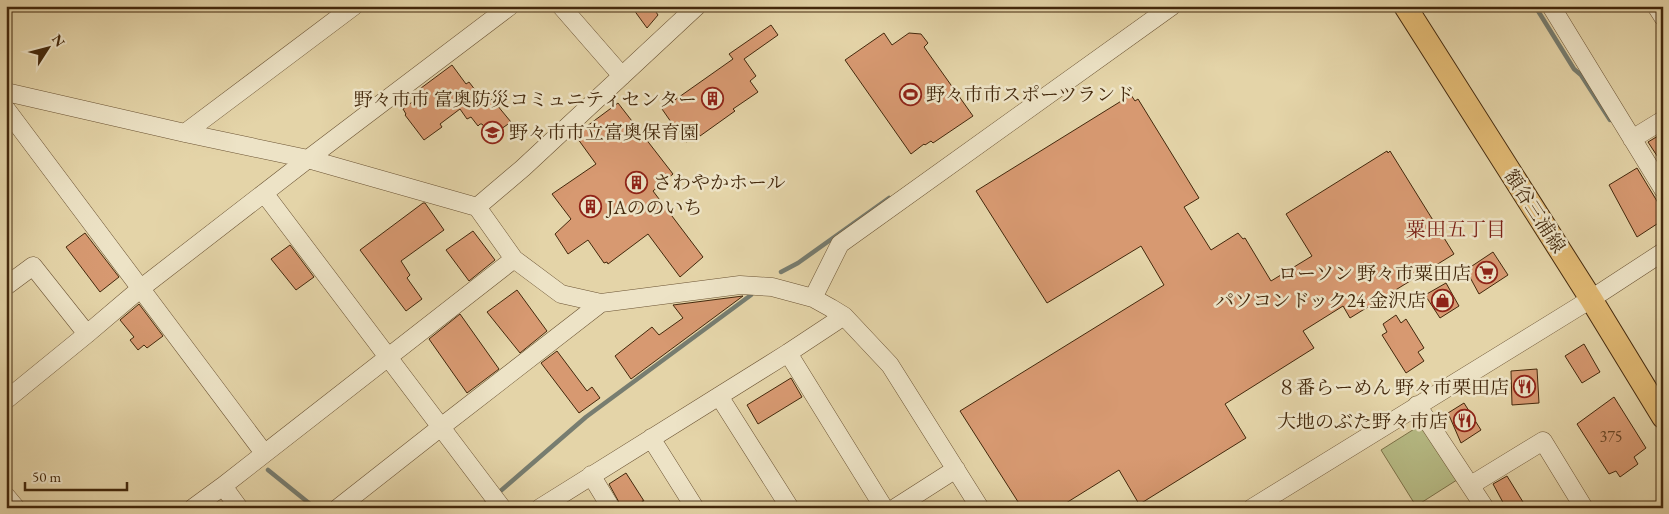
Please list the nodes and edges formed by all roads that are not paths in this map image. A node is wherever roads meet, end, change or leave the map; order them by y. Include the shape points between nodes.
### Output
1 (354, 6) edge
2 (510, 6) edge
3 (561, 6) edge
4 (696, 6) edge
5 (1172, 6) edge
6 (1405, 6) edge
7 (1551, 6) edge
8 (1656, 6) edge
9 (1663, 17) edge
10 (622, 76) junction
11 (6, 92) edge
12 (6, 109) edge
13 (1663, 120) edge
14 (185, 133) junction
15 (1632, 139) junction
16 (308, 158) junction
17 (1663, 189) edge
18 (264, 193) junction
19 (477, 206) junction
20 (1663, 252) edge
21 (514, 259) junction
22 (6, 286) edge
23 (140, 289) junction
24 (813, 298) junction
25 (1591, 299) junction
26 (601, 303) junction
27 (844, 316) junction
28 (87, 334) junction
29 (788, 353) junction
30 (388, 356) junction
31 (718, 396) junction
32 (6, 400) edge
33 (1417, 405) junction
34 (1663, 417) edge
35 (440, 426) junction
36 (651, 438) junction
37 (264, 453) junction
38 (956, 469) junction
39 (591, 475) junction
40 (1471, 485) junction
41 (223, 486) junction
42 (6, 496) edge
43 (497, 501) edge
44 (1254, 507) edge
45 (16, 508) edge
46 (194, 508) edge
47 (239, 508) edge
48 (338, 508) edge
49 (540, 508) edge
50 (611, 508) edge
51 (695, 508) edge
52 (790, 508) edge
53 (884, 508) edge
54 (895, 508) edge
55 (980, 508) edge
56 (1485, 508) edge
57 (1584, 508) edge

1 - 14 street
2 - 16 street
3 - 10 street
4 - 10 street
5 - 24 street via 840,244
6 - 25 main road, 額谷三浦線
7 - 15 street
8 - 9 street
10 - 19 street
11 - 14 street
12 - 23 street
13 - 15 street
14 - 16 street
15 - 17 street
16 - 18 street
16 - 19 street
18 - 23 street
18 - 30 street
19 - 21 street
20 - 25 street
21 - 26 street via 561,294
21 - 30 street
22 - 28 street via 33,266
23 - 28 street
23 - 37 street
24 - 26 street via 772,287 740,285
24 - 27 street
25 - 33 street
25 - 34 main road, 額谷三浦線
26 - 35 street
27 - 29 street
27 - 38 street via 890,365
28 - 32 street
29 - 31 street
29 - 53 street
30 - 35 street
30 - 37 street
31 - 36 street
31 - 52 street
33 - 40 street
33 - 44 street
35 - 43 street
35 - 48 street
36 - 39 street
36 - 51 street
37 - 41 street
38 - 54 street
38 - 55 street
39 - 49 street
39 - 50 street
40 - 56 street
40 - 57 street via 1544,441
41 - 46 street
41 - 47 street
42 - 45 street

